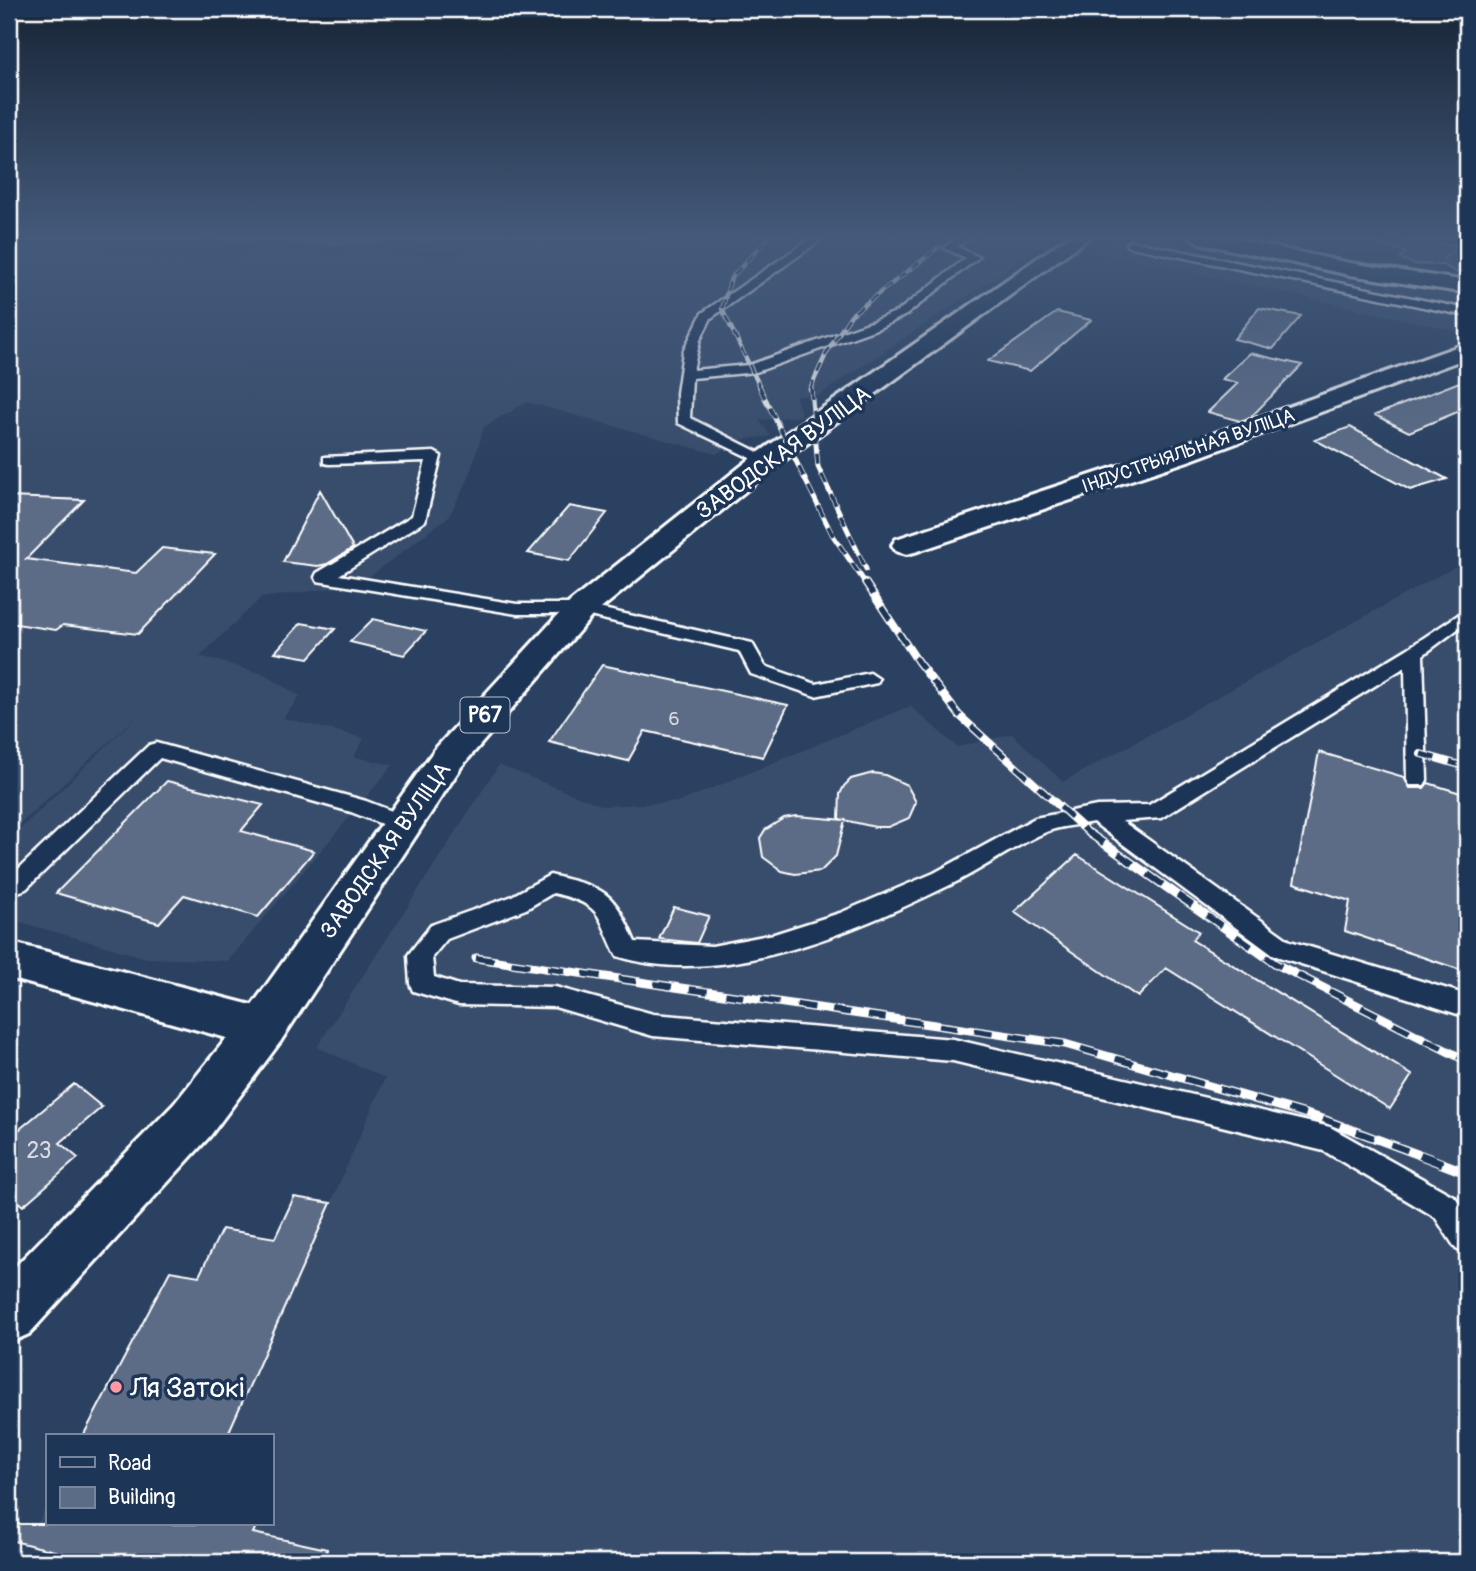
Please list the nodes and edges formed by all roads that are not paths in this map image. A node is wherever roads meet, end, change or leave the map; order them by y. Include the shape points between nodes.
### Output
1 (714, 310) edge
2 (905, 310) edge
3 (978, 310) edge
4 (1467, 350) edge
5 (686, 375) junction
6 (329, 460) dead end
7 (765, 461) junction
8 (907, 545) dead end
9 (581, 609) junction
10 (1467, 614) edge
11 (1414, 653) junction
12 (870, 679) dead end
13 (1417, 780) dead end
14 (1097, 814) junction
15 (401, 824) junction
16 (18, 883) dead end
17 (9, 960) edge
18 (1467, 1006) edge
19 (263, 1028) junction
20 (1467, 1239) edge
21 (9, 1314) edge

1 - 5 lane via 694,333
2 - 5 lane via 834,342 751,369
3 - 7 main road, ЗАВОДСКАЯ ВУЛІЦА / Р67
4 - 8 main road, ІНДУСТРЫЯЛЬНАЯ ВУЛІЦА via 1182,454
5 - 7 lane via 683,420
6 - 9 lane via 434,456 419,518 323,577 517,609
7 - 9 main road, ЗАВОДСКАЯ ВУЛІЦА / Р67
9 - 12 lane via 746,647 758,670 815,690
9 - 15 main road, ЗАВОДСКАЯ ВУЛІЦА / Р67 via 448,758
10 - 11 lane
11 - 13 lane
11 - 14 lane via 1153,813
14 - 18 lane via 1282,948
14 - 20 lane via 1043,824 942,879 848,920 774,944 712,956 626,949 608,904 588,892 550,884 518,903 439,932 420,955 422,984 458,995 555,997 653,1025 953,1050 1330,1140 1446,1207
15 - 16 lane via 358,806 156,750
15 - 19 main road, ЗАВОДСКАЯ ВУЛІЦА / Р67
17 - 19 main road
19 - 21 main road, ЗАВОДСКАЯ ВУЛІЦА / Р67 via 192,1120

